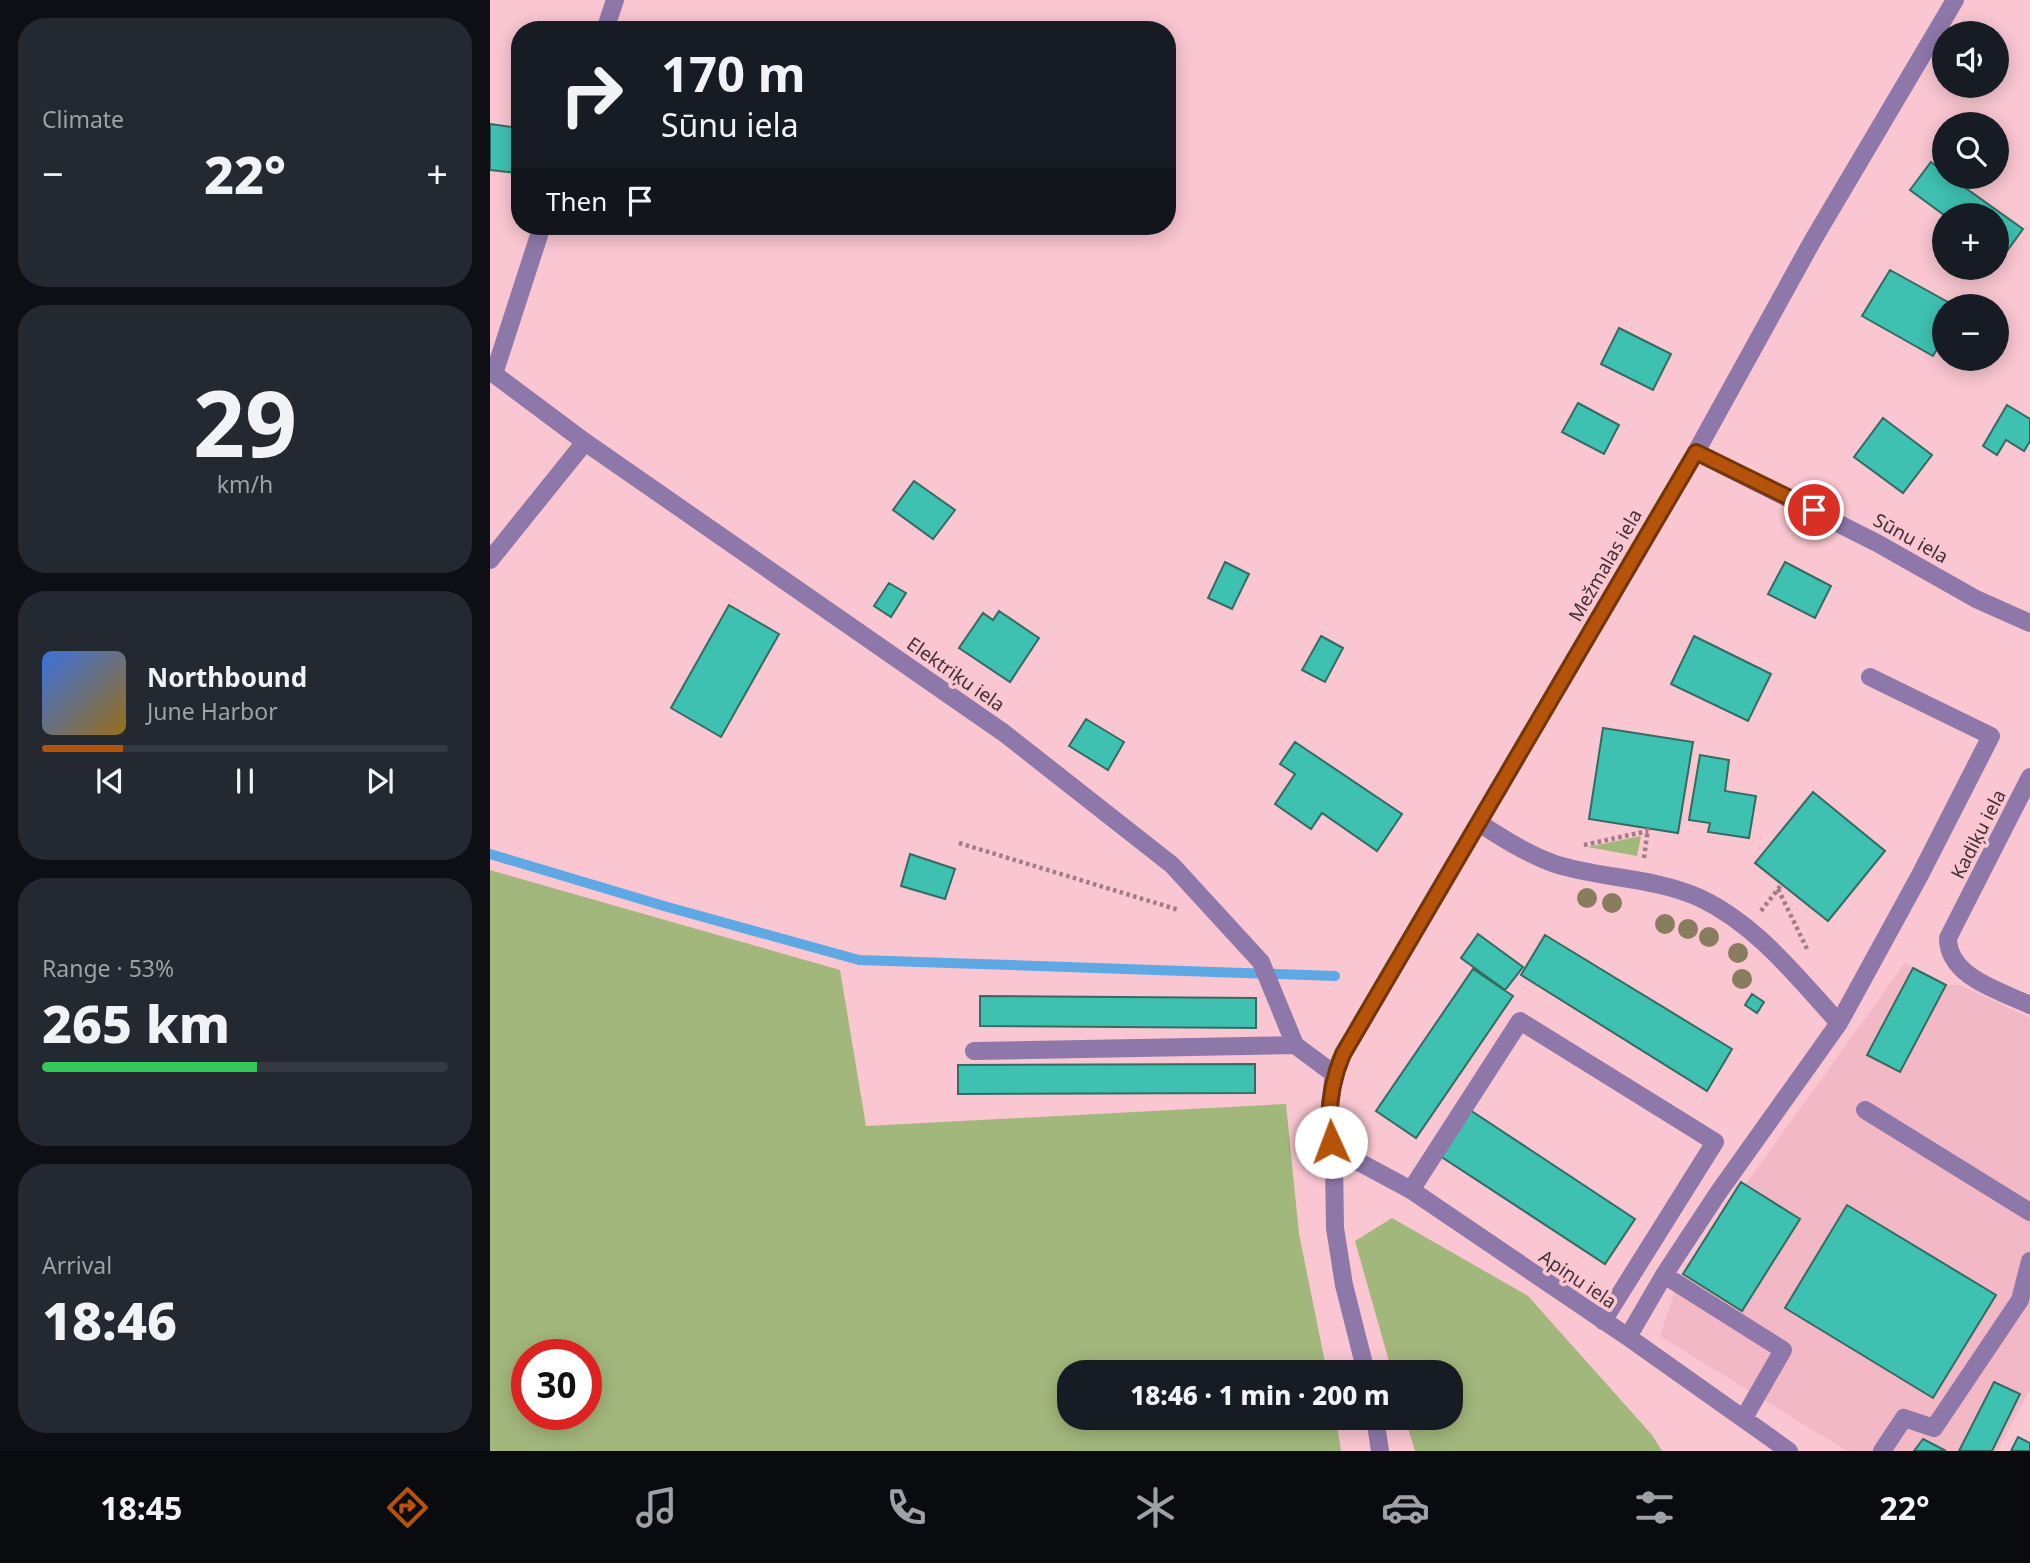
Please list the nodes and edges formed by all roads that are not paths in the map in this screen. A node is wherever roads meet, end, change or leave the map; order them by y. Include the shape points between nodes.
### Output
1 (615, 0) edge
2 (1955, 0) edge
3 (608, 21) edge
4 (539, 235) edge
5 (492, 372) edge
6 (585, 442) junction
7 (1696, 452) junction
8 (490, 560) edge
9 (2030, 623) edge
10 (1870, 677) dead end
11 (2030, 777) edge
12 (1479, 823) junction
13 (2030, 1005) edge
14 (1839, 1023) junction
15 (1295, 1045) junction
16 (974, 1051) dead end
17 (1334, 1074) junction
18 (1864, 1110) dead end
19 (1334, 1162) junction
20 (1411, 1190) junction
21 (2030, 1212) edge
22 (2030, 1261) edge
23 (1664, 1275) junction
24 (1603, 1321) junction
25 (1628, 1338) junction
26 (1363, 1360) edge
27 (1744, 1418) junction
28 (1377, 1430) edge
29 (1380, 1451) edge
30 (1789, 1451) edge
31 (1882, 1451) edge

1 - 3 street
2 - 7 street, Mežmalas iela via 1813,240
4 - 5 street
5 - 6 street, Elektriķu iela
6 - 8 street
6 - 15 street, Elektriķu iela via 1004,733 1172,865 1261,962
7 - 9 street, Sūnu iela
7 - 12 street, Mežmalas iela
10 - 14 street via 1990,736
11 - 13 street, Kadiķu iela via 1948,937 1948,951 1972,978
12 - 14 street via 1520,849 1556,864 1639,879 1701,898 1756,936
12 - 17 street, Mežmalas iela
14 - 23 street
15 - 16 street
15 - 17 street
17 - 19 street, Mežmalas iela via 1328,1121
18 - 21 street
19 - 20 street, Apiņu iela via 1359,1162
19 - 26 street, Mežmalas iela via 1335,1228
20 - 24 street, Apiņu iela
20 - 24 street via 1520,1021 1715,1142
22 - 31 street via 2020,1300 1934,1427 1904,1418
23 - 25 street
23 - 27 street via 1783,1350
24 - 25 street, Apiņu iela
25 - 27 street, Apiņu iela
27 - 30 street, Apiņu iela
28 - 29 street

